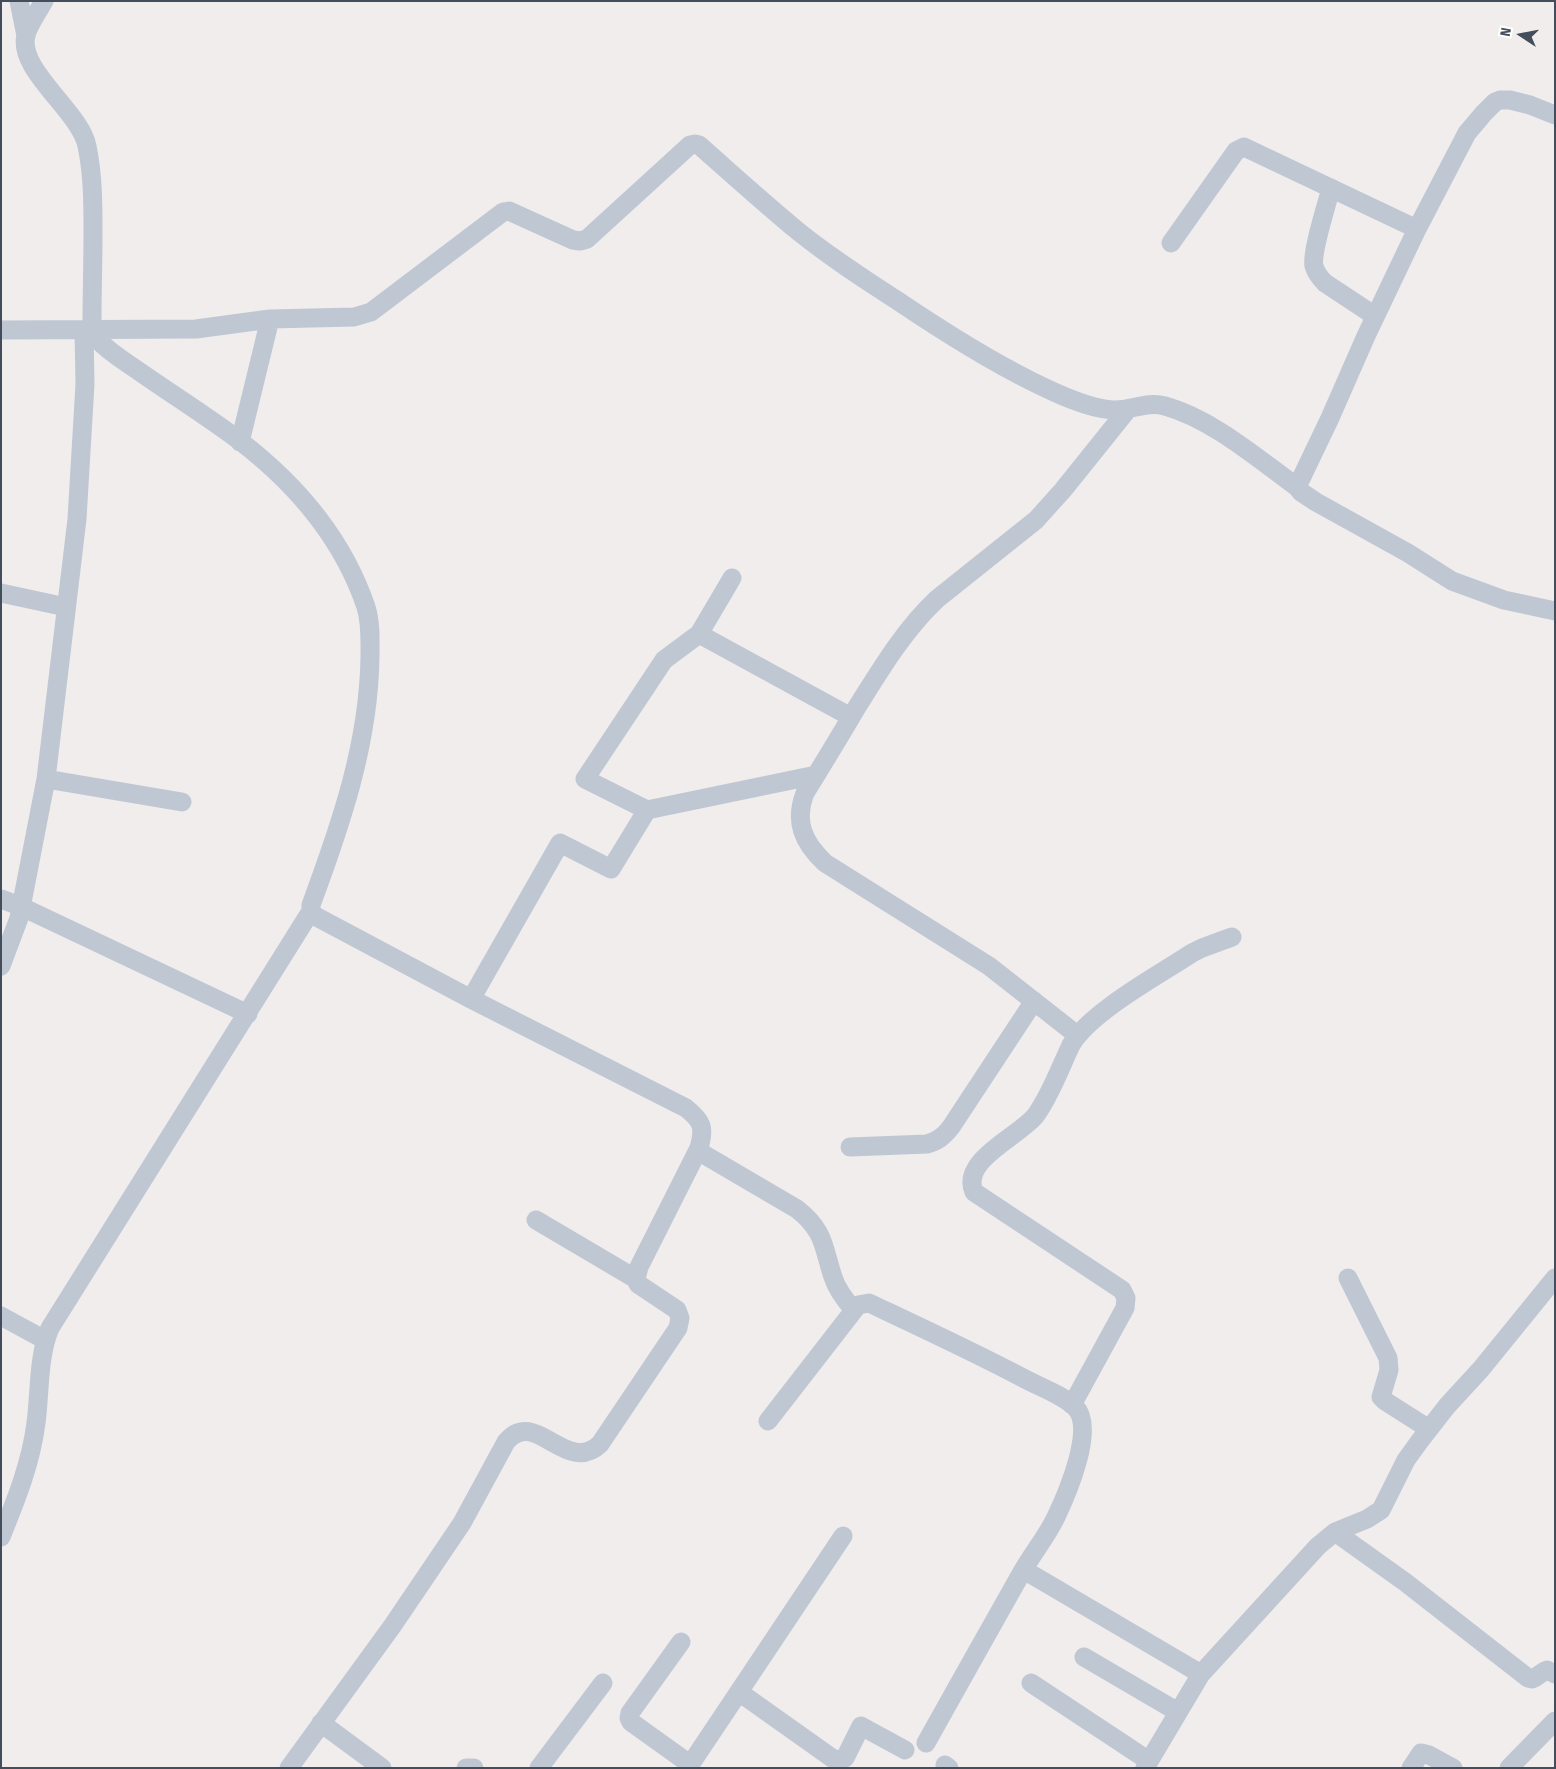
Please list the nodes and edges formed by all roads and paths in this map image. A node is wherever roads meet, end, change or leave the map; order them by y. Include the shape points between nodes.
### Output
1 (19, 1) edge
2 (44, 1) edge
3 (26, 36) junction
4 (1555, 115) edge
5 (1331, 188) junction
6 (1417, 229) junction
7 (1171, 243) dead end
8 (1375, 316) junction
9 (270, 319) junction
10 (1, 330) edge
11 (88, 331) junction
12 (1128, 409) junction
13 (240, 442) junction
14 (1296, 486) junction
15 (732, 578) dead end
16 (1, 594) edge
17 (66, 607) junction
18 (1555, 611) edge
19 (699, 634) junction
20 (851, 718) junction
21 (816, 775) junction
22 (46, 779) junction
23 (182, 802) dead end
24 (647, 810) junction
25 (1, 900) edge
26 (22, 907) junction
27 (311, 911) junction
28 (1232, 937) dead end
29 (1, 966) edge
30 (471, 999) junction
31 (1034, 1000) junction
32 (248, 1014) junction
33 (1077, 1035) junction
34 (850, 1147) dead end
35 (698, 1151) junction
36 (536, 1220) dead end
37 (1348, 1278) dead end
38 (1555, 1278) edge
39 (636, 1279) junction
40 (854, 1310) junction
41 (1, 1316) edge
42 (45, 1340) junction
43 (1072, 1405) junction
44 (768, 1421) dead end
45 (1429, 1429) junction
46 (1336, 1532) junction
47 (843, 1536) dead end
48 (1, 1537) edge
49 (1024, 1570) junction
50 (681, 1642) dead end
51 (1084, 1657) dead end
52 (1201, 1674) junction
53 (1555, 1674) edge
54 (602, 1683) dead end
55 (1031, 1683) dead end
56 (739, 1692) junction
57 (1178, 1712) junction
58 (1555, 1721) edge
59 (321, 1723) junction
60 (926, 1742) dead end
61 (904, 1750) dead end
62 (1147, 1764) edge
63 (689, 1766) edge
64 (289, 1768) edge
65 (382, 1768) edge
66 (466, 1768) edge
67 (474, 1768) edge
68 (539, 1768) edge
69 (1410, 1768) edge
70 (1453, 1768) edge
71 (1509, 1768) edge

1 - 3 street
2 - 3 street
3 - 11 street via 32,65 80,126 87,143 93,193
4 - 6 street via 1510,100 1495,102 1467,134
5 - 6 street
5 - 7 street via 1241,147
5 - 8 street via 1314,255 1314,267 1325,283
6 - 8 street
8 - 14 street
9 - 11 street via 196,329
9 - 12 street via 363,316 503,212 509,211 573,240 587,239 695,144 824,251 960,342 1069,398 1107,410
9 - 13 street
10 - 11 street
11 - 13 street via 103,346
11 - 17 street via 77,519
12 - 14 street via 1155,404 1176,410 1221,433
12 - 20 street via 1036,520 923,613 879,671
13 - 27 street via 293,487 324,524 348,565 366,608 370,629 369,696 363,735 342,818
14 - 18 street via 1316,502 1452,581 1504,600
15 - 19 street
16 - 17 street
17 - 22 street
19 - 20 street
19 - 24 street via 664,660 585,779
20 - 21 street
21 - 24 street
21 - 31 street via 801,804 805,841 812,851 825,863 989,966
22 - 23 street
22 - 26 street
24 - 30 street via 611,869 560,843
25 - 26 street
26 - 29 street
26 - 32 street
27 - 30 street via 321,920
27 - 32 street
28 - 33 street via 1192,953 1122,998
30 - 35 street via 686,1108 697,1117 703,1129
31 - 33 street
31 - 34 street via 943,1137 927,1144
32 - 42 street
33 - 43 street via 1036,1114 1020,1131 991,1151 971,1180 974,1192 1122,1290 1126,1298 1126,1308
35 - 39 street via 639,1267
35 - 40 street via 806,1216 821,1236 839,1291
36 - 39 street
37 - 45 street via 1388,1358 1384,1401
38 - 45 street
39 - 59 street via 638,1284 677,1310 680,1322 600,1444 589,1452 575,1453 532,1432 511,1435 462,1523
40 - 43 street via 858,1305 869,1303 980,1355
40 - 44 street
41 - 42 street
42 - 48 street via 36,1425 29,1458
43 - 49 street via 1081,1416 1079,1456 1056,1518
45 - 46 street via 1406,1460 1380,1510
46 - 52 street via 1318,1546
46 - 53 street via 1528,1678 1537,1678 1547,1670
47 - 56 street
49 - 52 street
49 - 60 street
50 - 63 street via 630,1713 630,1718
51 - 57 street
52 - 57 street
54 - 68 street
55 - 62 street
56 - 61 street via 832,1758 844,1758 861,1726
56 - 63 street
57 - 62 street
58 - 71 street
59 - 64 street
59 - 65 street
66 - 67 street
69 - 70 street via 1421,1753

